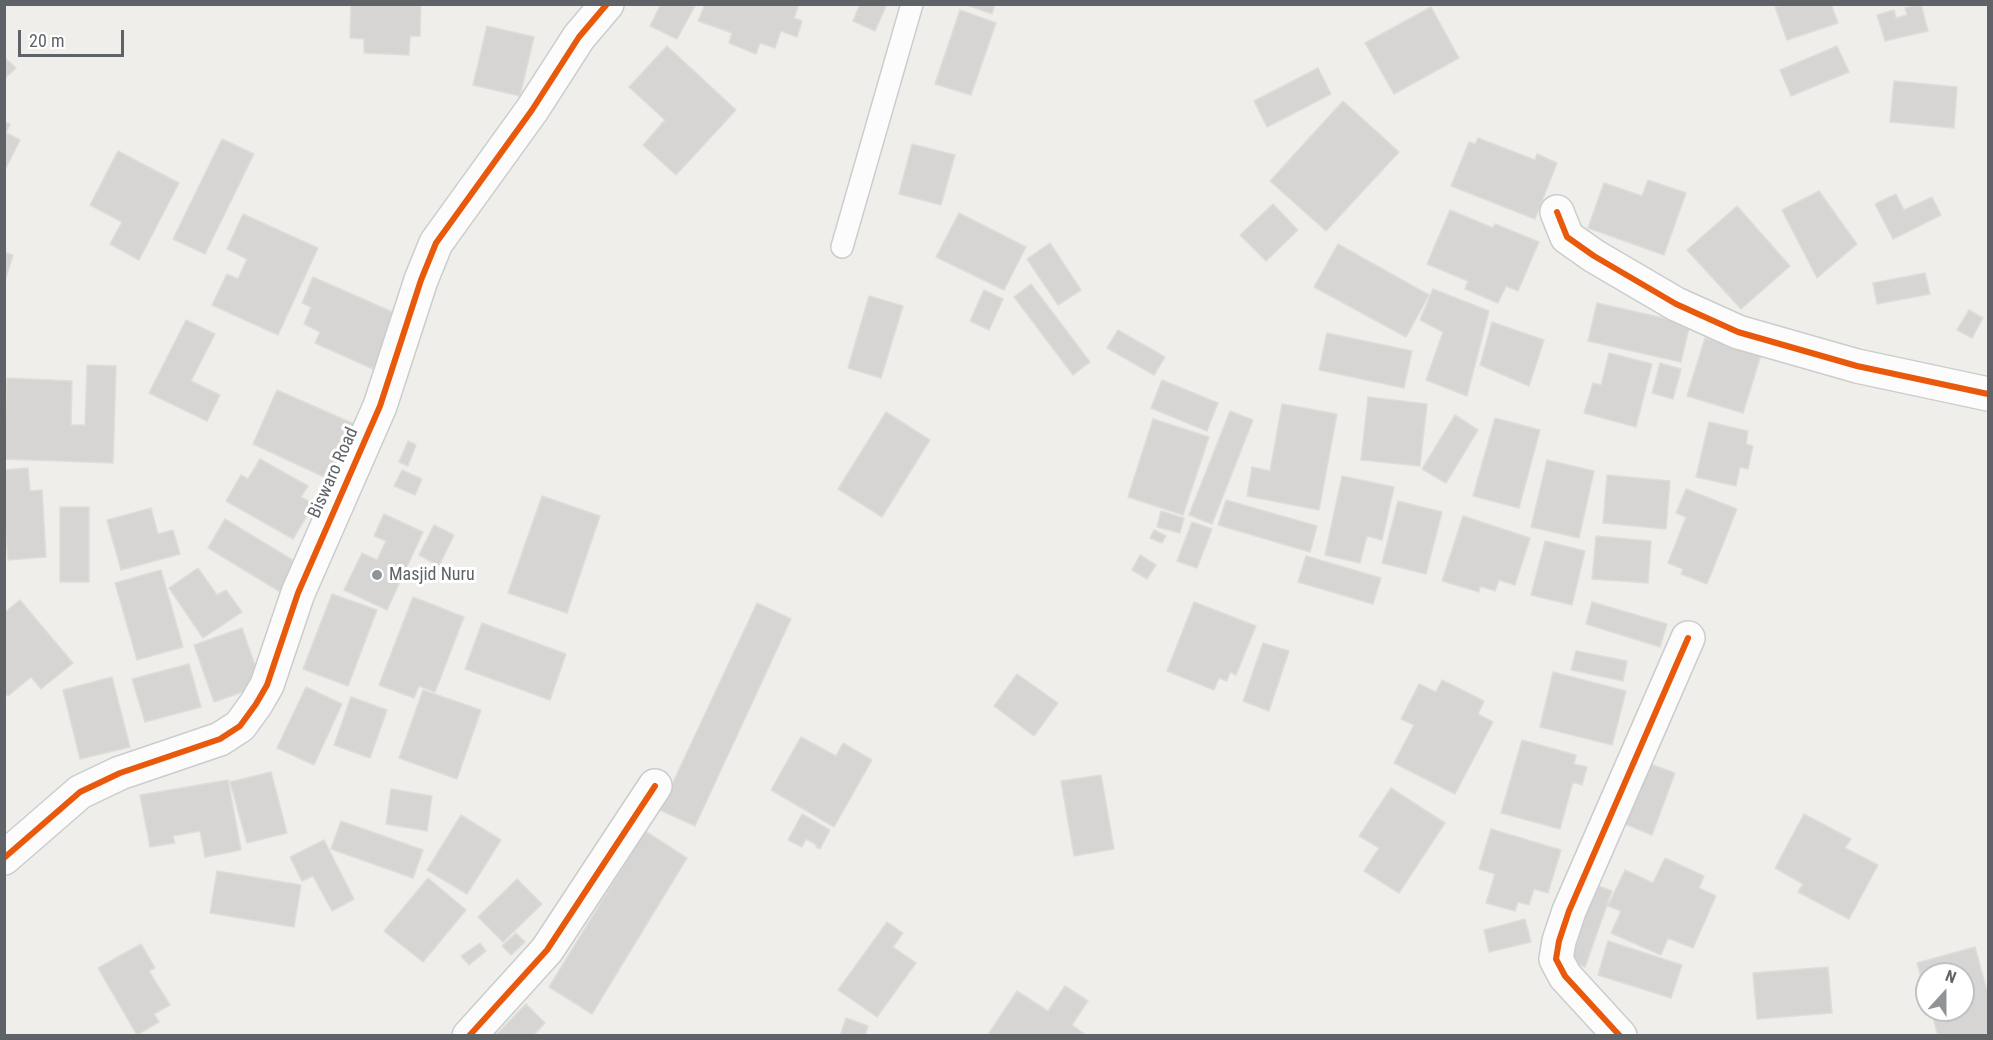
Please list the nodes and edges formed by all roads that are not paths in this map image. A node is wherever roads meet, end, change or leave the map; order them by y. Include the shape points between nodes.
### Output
1 (607, 4) edge
2 (912, 4) edge
3 (1557, 212) dead end
4 (842, 247) dead end
5 (1989, 394) edge
6 (1688, 638) dead end
7 (655, 786) dead end
8 (4, 858) edge
9 (469, 1035) edge
10 (1620, 1035) edge

1 - 8 street, Biswaro Road via 579,37 532,110 436,243 380,406 298,593 267,685 256,704 240,726 220,739 120,773 80,792
2 - 4 lane
3 - 5 street via 1567,237 1594,256 1676,304 1738,332 1857,366
6 - 10 street via 1559,941 1556,959 1565,976
7 - 9 street via 547,950

